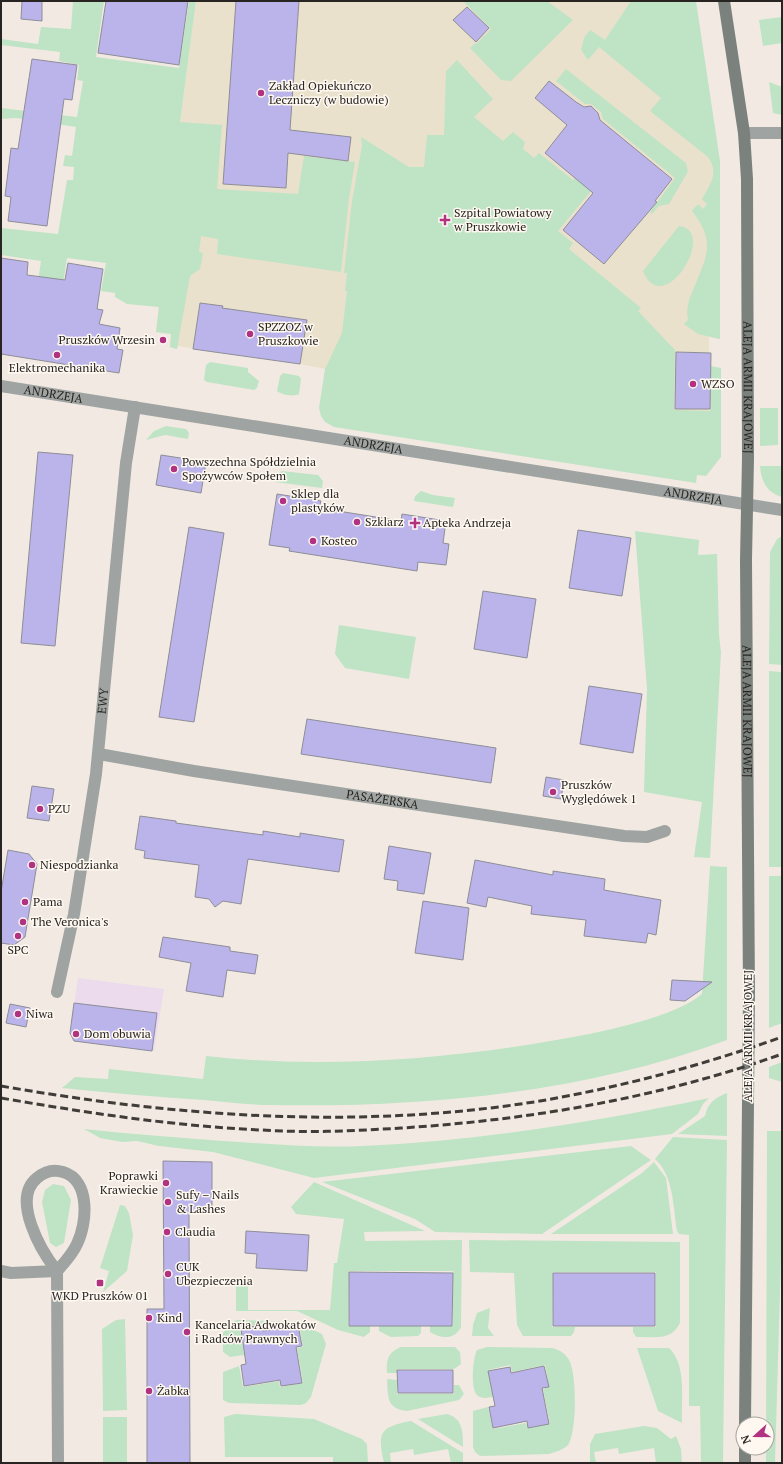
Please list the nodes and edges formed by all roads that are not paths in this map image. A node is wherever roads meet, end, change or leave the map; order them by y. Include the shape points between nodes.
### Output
1 (724, 1) edge
2 (744, 133) junction
3 (782, 133) edge
4 (1, 386) edge
5 (135, 407) junction
6 (746, 504) junction
7 (782, 510) edge
8 (99, 754) junction
9 (665, 831) dead end
10 (57, 992) dead end
11 (1, 1271) edge
12 (57, 1271) junction
13 (745, 1416) edge
14 (58, 1463) edge

1 - 2 street, ALEJA ARMII KRAJOWEJ
2 - 3 street
2 - 6 street, ALEJA ARMII KRAJOWEJ via 747,179
4 - 5 street, ANDRZEJA
5 - 6 street, ANDRZEJA
5 - 8 street, EWY via 126,463
6 - 7 street, ANDRZEJA
6 - 13 street, ALEJA ARMII KRAJOWEJ via 749,994
8 - 9 street, PASAŻERSKA via 194,771 624,836 647,837
8 - 10 street, EWY via 74,914
11 - 12 street
12 - 12 street via 79,1240 85,1201 80,1188 70,1177 64,1172 51,1171 33,1181 27,1195 27,1204 37,1239 44,1254
12 - 14 street

